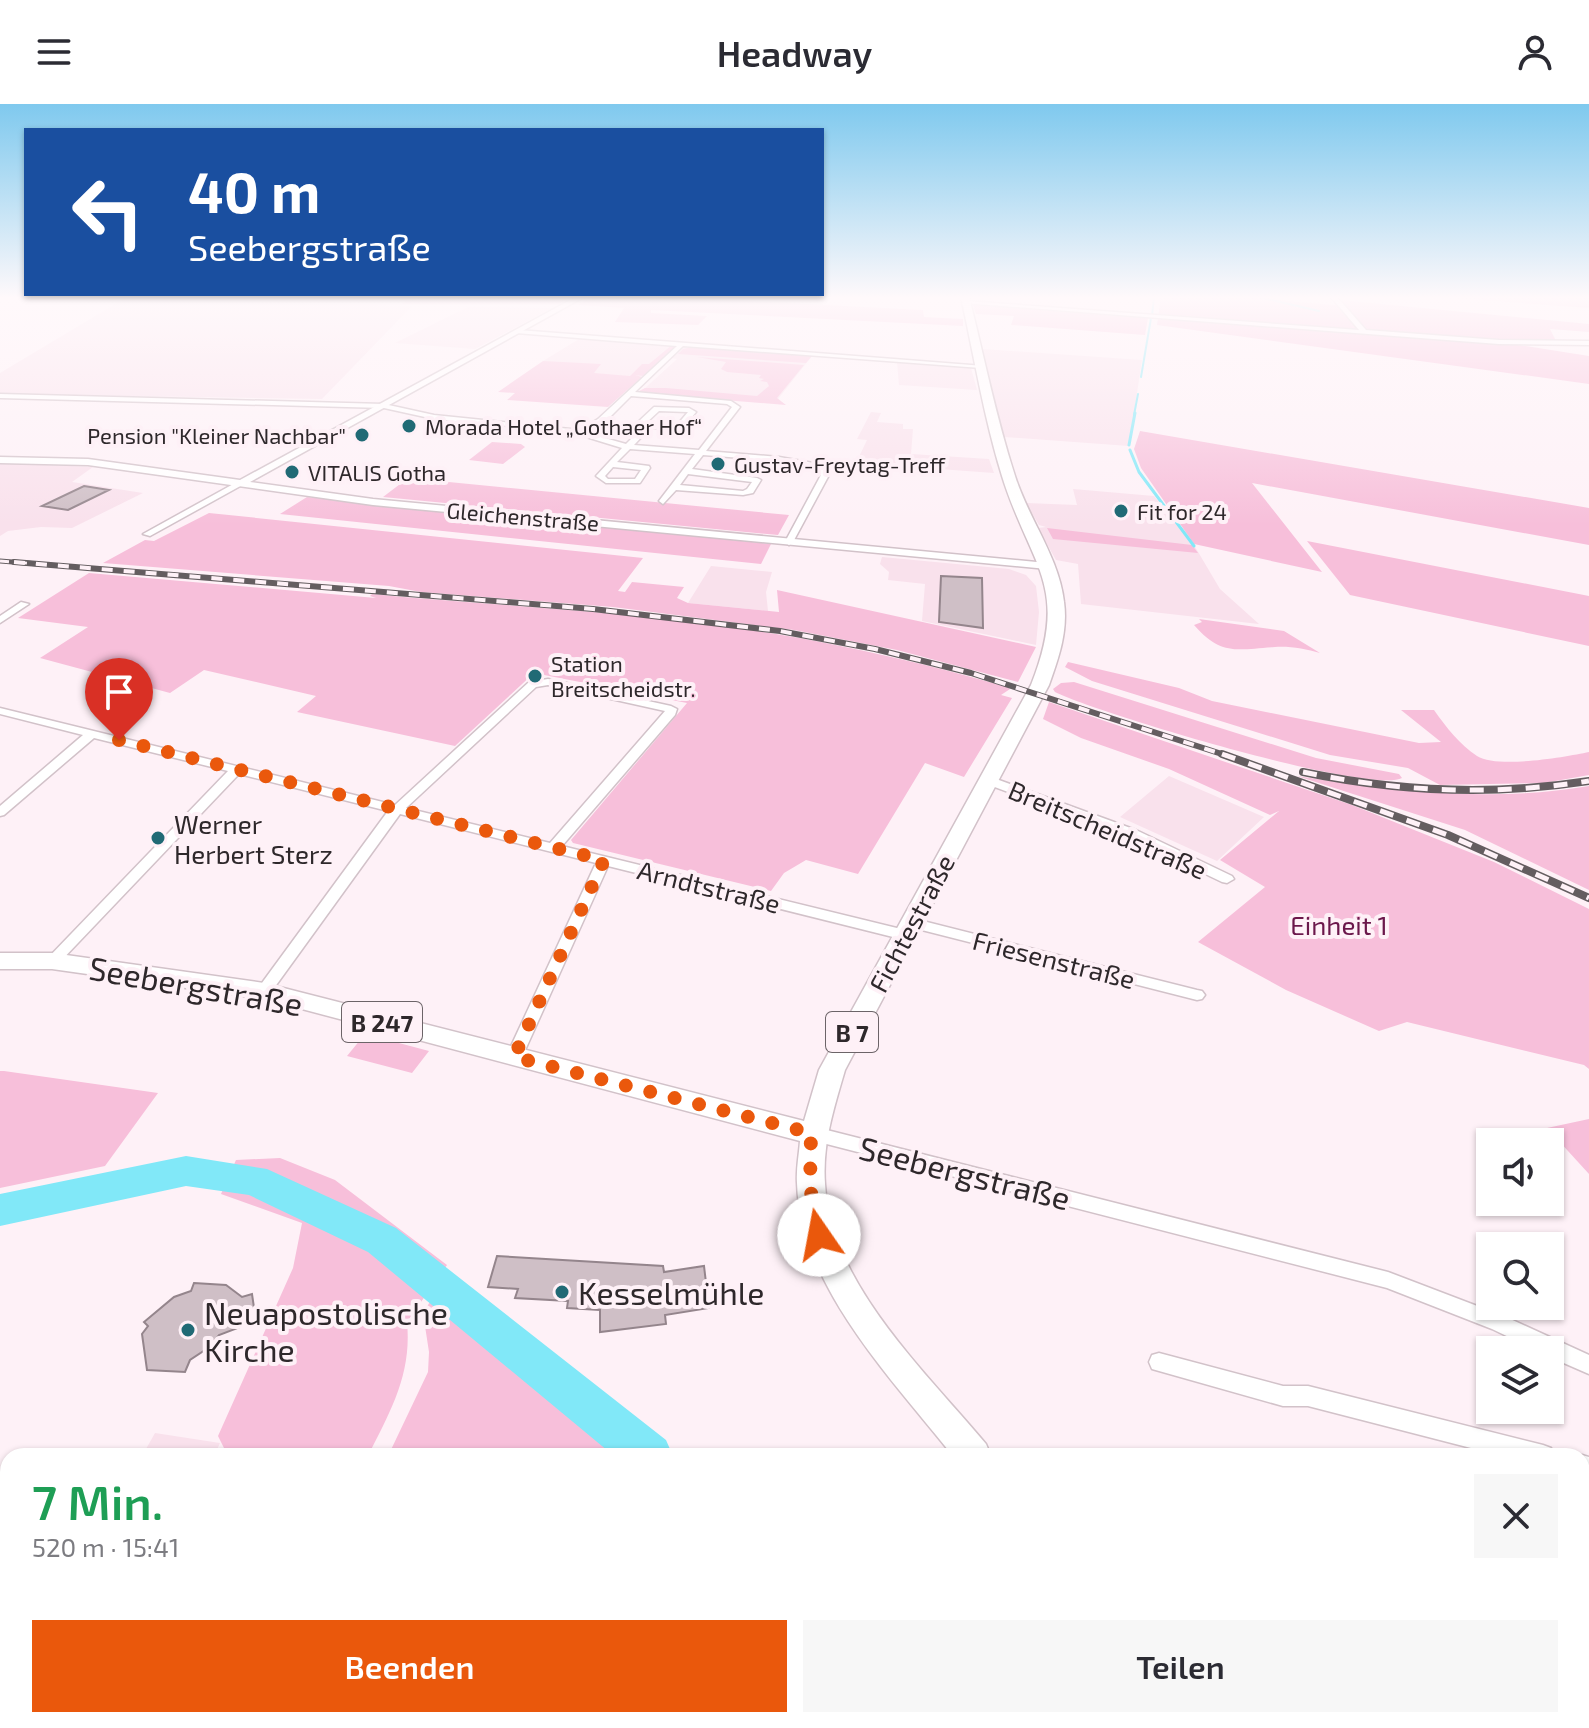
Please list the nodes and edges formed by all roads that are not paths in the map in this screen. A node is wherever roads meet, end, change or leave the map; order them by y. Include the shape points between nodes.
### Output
1 (444, 373) edge
2 (651, 373) edge
3 (983, 373) edge
4 (629, 394) junction
5 (0, 396) edge
6 (384, 406) junction
7 (647, 427) junction
8 (581, 433) junction
9 (629, 447) junction
10 (700, 453) junction
11 (0, 460) edge
12 (612, 464) junction
13 (686, 471) junction
14 (240, 484) junction
15 (674, 487) junction
16 (663, 501) dead end
17 (147, 534) dead end
18 (789, 542) junction
19 (1047, 566) junction
20 (24, 604) dead end
21 (0, 620) edge
22 (0, 711) edge
23 (92, 733) junction
24 (237, 769) junction
25 (988, 780) junction
26 (398, 808) junction
27 (0, 812) edge
28 (554, 847) junction
29 (604, 860) junction
30 (1227, 879) dead end
31 (908, 929) junction
32 (0, 961) edge
33 (52, 961) junction
34 (264, 991) junction
35 (1197, 995) dead end
36 (514, 1057) junction
37 (811, 1133) junction
38 (1159, 1362) dead end
39 (1589, 1365) edge
40 (968, 1448) edge
41 (1512, 1448) edge

1 - 6 street
2 - 4 street
3 - 19 main road, B 7 via 1016,499
4 - 8 street
4 - 10 street via 735,404
5 - 6 street
6 - 8 street via 434,417
6 - 14 street
7 - 7 street via 679,427 692,412 657,409 641,424
7 - 9 street
8 - 9 street
9 - 10 street
9 - 12 street
10 - 13 street
10 - 18 street via 792,460 824,470
11 - 14 street, Gleichenstraße via 88,462
12 - 12 street via 602,480 635,482 647,469
13 - 15 street
13 - 15 street via 757,480 743,493
14 - 17 street
14 - 18 street, Gleichenstraße
15 - 16 street
18 - 19 street, Gleichenstraße
19 - 25 main road, Fichtestraße / B 7 via 1056,594 1058,634 1051,660
20 - 21 street
22 - 23 street, Arndtstraße
23 - 24 street, Arndtstraße
23 - 27 street
24 - 26 street, Arndtstraße
24 - 33 street
25 - 30 street, Breitscheidstraße via 1131,833
25 - 31 main road, Fichtestraße / B 7
26 - 28 street, Arndtstraße
26 - 28 street via 533,684 548,682 671,709
26 - 34 street
28 - 29 street, Arndtstraße
29 - 31 street, Arndtstraße
29 - 36 street
31 - 35 street, Friesenstraße
31 - 37 main road, Fichtestraße / B 7 via 832,1070
32 - 33 main road, Seebergstraße / B 247
33 - 34 main road, Seebergstraße / B 247
34 - 36 main road, Seebergstraße / B 247
36 - 37 main road, Seebergstraße / B 247
37 - 39 street, Seebergstraße via 1388,1280
37 - 40 main road, B 7 via 812,1202 834,1272 860,1313
38 - 41 street

